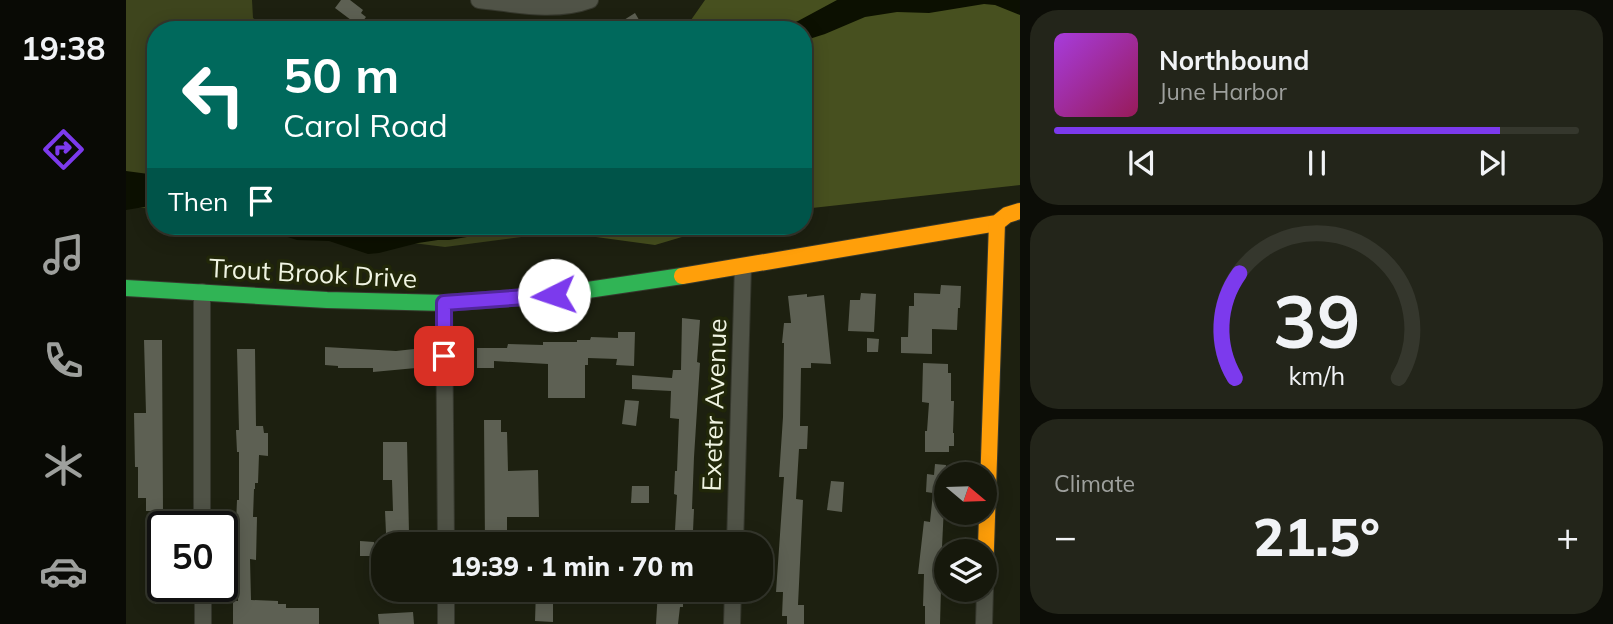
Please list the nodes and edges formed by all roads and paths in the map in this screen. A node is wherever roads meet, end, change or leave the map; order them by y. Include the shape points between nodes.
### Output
1 (480, 0) edge
2 (590, 0) edge
3 (1020, 211) edge
4 (997, 223) junction
5 (1013, 229) dead end
6 (743, 266) junction
7 (126, 288) edge
8 (202, 292) junction
9 (444, 303) junction
10 (202, 511) edge
11 (446, 532) edge
12 (735, 532) edge
13 (986, 539) edge
14 (202, 602) edge
15 (446, 602) edge
16 (733, 602) edge
17 (985, 602) edge
18 (203, 624) edge
19 (446, 624) edge
20 (733, 624) edge
21 (984, 624) edge

1 - 2 street via 545,6
3 - 4 main road, Trout Brook Drive
4 - 5 main road
4 - 6 main road, Trout Brook Drive
4 - 13 main road
6 - 9 main road, Trout Brook Drive via 554,295
6 - 12 street, Exeter Avenue
7 - 8 main road, Trout Brook Drive
8 - 9 main road, Trout Brook Drive
8 - 10 street
9 - 11 street
14 - 18 street
15 - 19 street
16 - 20 street
17 - 21 street

